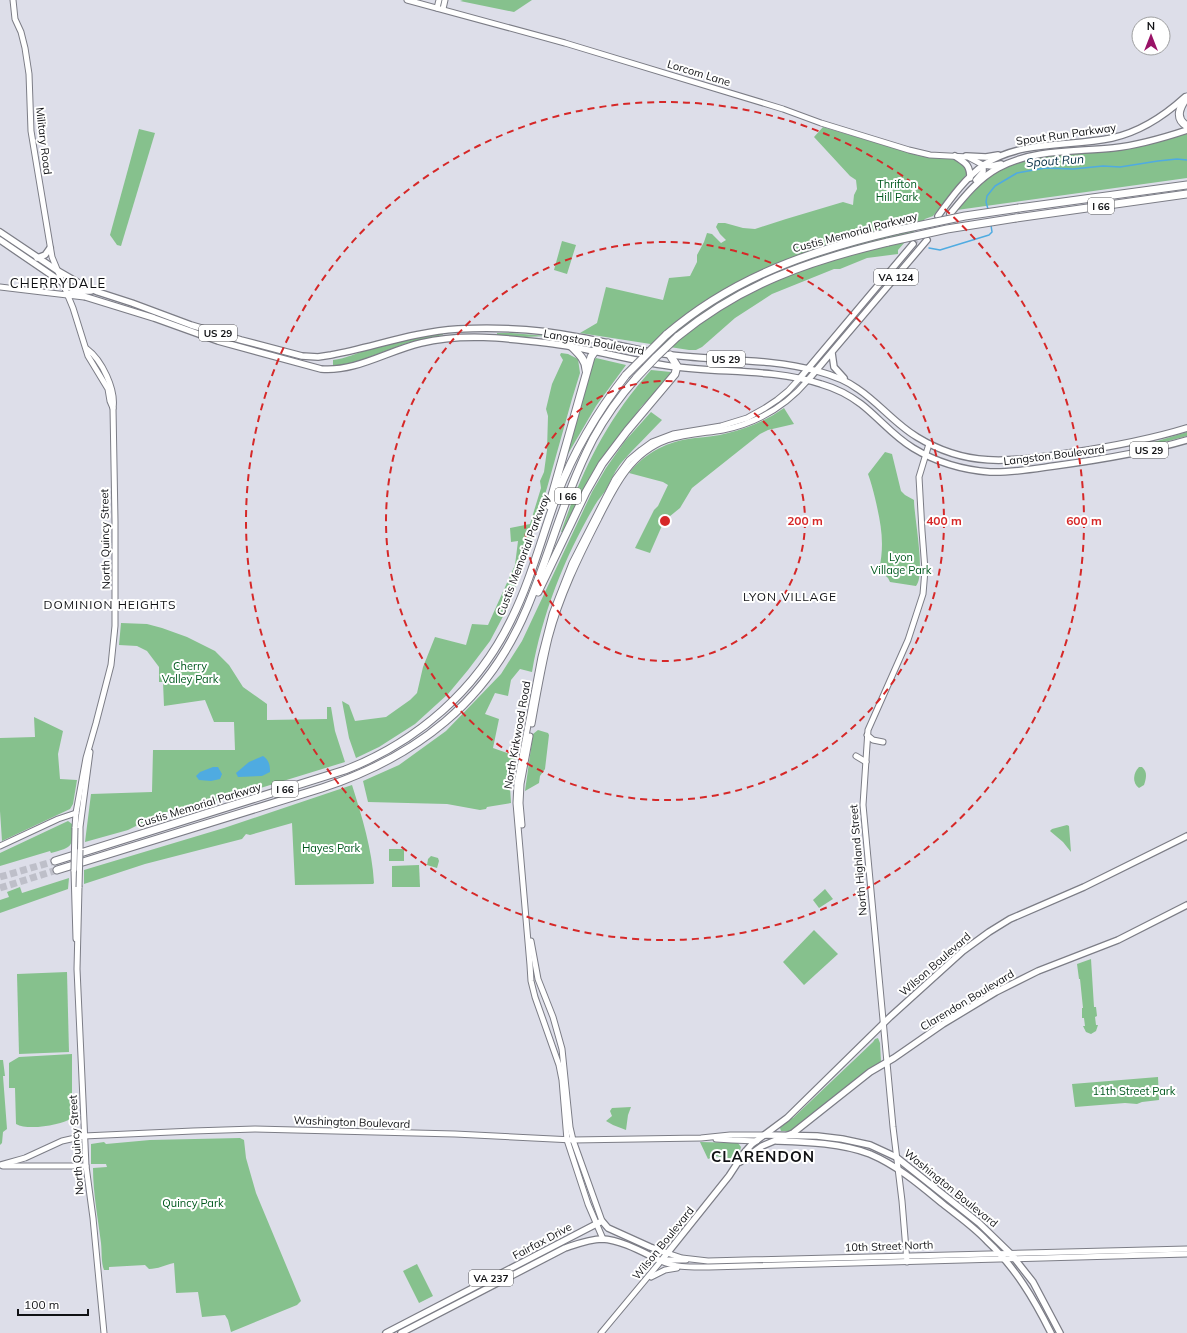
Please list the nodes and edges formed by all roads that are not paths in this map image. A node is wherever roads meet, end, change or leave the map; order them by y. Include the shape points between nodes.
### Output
1 (13, 0) edge
2 (407, 0) edge
3 (439, 0) edge
4 (445, 0) edge
5 (440, 9) junction
6 (1187, 96) edge
7 (1187, 126) edge
8 (1187, 130) edge
9 (1008, 153) junction
10 (954, 156) junction
11 (966, 156) junction
12 (1024, 157) junction
13 (983, 165) junction
14 (970, 178) junction
15 (1187, 185) edge
16 (965, 194) junction
17 (1187, 194) edge
18 (950, 214) dead end
19 (938, 216) tunnel mouth
20 (0, 232) edge
21 (0, 240) edge
22 (927, 240) dead end
23 (913, 244) tunnel mouth
24 (50, 248) junction
25 (37, 258) junction
26 (58, 271) junction
27 (62, 283) junction
28 (0, 286) edge
29 (76, 291) junction
30 (98, 292) junction
31 (67, 294) junction
32 (86, 297) junction
33 (562, 334) junction
34 (608, 343) junction
35 (557, 344) junction
36 (571, 346) junction
37 (595, 351) junction
38 (832, 353) junction
39 (670, 355) junction
40 (677, 367) junction
41 (808, 369) junction
42 (817, 371) junction
43 (585, 377) junction
44 (800, 378) junction
45 (808, 380) junction
46 (848, 382) junction
47 (1187, 428) edge
48 (1187, 440) edge
49 (929, 444) junction
50 (927, 455) junction
51 (533, 563) junction
52 (520, 625) junction
53 (867, 735) junction
54 (92, 739) junction
55 (884, 742) dead end
56 (856, 756) dead end
57 (866, 762) junction
58 (76, 813) junction
59 (77, 828) junction
60 (1187, 836) edge
61 (0, 846) edge
62 (55, 861) tunnel mouth
63 (57, 870) tunnel mouth
64 (1187, 905) edge
65 (883, 1025) junction
66 (887, 1062) junction
67 (765, 1135) junction
68 (84, 1136) junction
69 (787, 1136) junction
70 (709, 1138) junction
71 (567, 1140) junction
72 (573, 1140) junction
73 (758, 1141) junction
74 (774, 1141) junction
75 (896, 1157) junction
76 (738, 1164) junction
77 (0, 1165) edge
78 (86, 1166) junction
79 (898, 1168) junction
80 (599, 1223) junction
81 (608, 1228) junction
82 (603, 1239) junction
83 (1187, 1249) edge
84 (667, 1254) junction
85 (1000, 1254) junction
86 (1011, 1254) junction
87 (1187, 1254) edge
88 (907, 1256) junction
89 (690, 1259) junction
90 (1016, 1259) junction
91 (1005, 1260) junction
92 (661, 1261) junction
93 (907, 1262) junction
94 (688, 1267) junction
95 (647, 1280) junction
96 (104, 1333) edge
97 (386, 1333) edge
98 (402, 1333) edge
99 (601, 1333) edge
100 (1051, 1333) edge
101 (1060, 1333) edge

1 - 24 main road, Military Road via 15,19 21,32 29,74 31,131
2 - 5 main road, Lorcom Lane
3 - 5 main road
4 - 5 main road
5 - 10 main road, Lorcom Lane via 565,43 909,150 930,155
6 - 7 highway via 1179,112 1181,121
6 - 9 main road, Spout Run Parkway via 1160,118 1128,134
8 - 12 main road, Spout Run Parkway via 1126,146
9 - 11 main road via 988,157
9 - 13 main road, Spout Run Parkway
10 - 11 main road, Lorcom Lane
10 - 14 main road via 968,165
11 - 13 main road, Lorcom Lane
12 - 13 main road via 994,166
12 - 16 main road, Spout Run Parkway via 993,171
13 - 14 main road, Spout Run Parkway
13 - 16 main road via 982,174
14 - 19 main road, Spout Run Parkway
15 - 51 highway, Custis Memorial Parkway / I 66, bridge via 965,216 898,230 787,263 712,300 666,336 626,375 604,404 578,448 557,495
16 - 18 main road, Spout Run Parkway
17 - 52 highway, Custis Memorial Parkway / I 66, bridge via 953,228 888,242 817,262 770,279 725,302 677,337 656,357 611,411 582,461 567,496
20 - 25 main road, Langston Boulevard / US 29
21 - 27 main road, Langston Boulevard / US 29
22 - 38 main road, VA 124
23 - 41 main road, VA 124
24 - 25 main road via 47,253
24 - 26 main road, Military Road
25 - 26 main road, Langston Boulevard / US 29
26 - 27 main road, Military Road
26 - 30 main road, Langston Boulevard / US 29
27 - 29 main road, Langston Boulevard / US 29
27 - 31 main road, North Quincy Street
28 - 31 main road
29 - 30 main road
29 - 31 main road
29 - 32 main road, Langston Boulevard / US 29
30 - 33 main road, Langston Boulevard / US 29 via 205,330 309,357 331,356 410,336 450,330 516,329
31 - 32 main road
31 - 54 main road, North Quincy Street via 87,349 93,354 112,387 114,401 115,626 111,665
32 - 35 main road, Langston Boulevard / US 29 via 218,341 321,369 349,367 402,348 444,339 479,338
33 - 34 main road, Langston Boulevard / US 29
33 - 35 main road
34 - 37 highway
34 - 39 main road, Langston Boulevard / US 29
35 - 36 main road, Langston Boulevard / US 29
36 - 37 main road, Langston Boulevard / US 29
36 - 43 highway via 585,362
37 - 40 main road, Langston Boulevard / US 29
37 - 43 highway
38 - 42 main road, VA 124
38 - 46 main road via 834,369
39 - 40 highway
39 - 41 main road, Langston Boulevard / US 29 via 772,362
40 - 44 main road, Langston Boulevard / US 29 via 769,373
40 - 52 highway via 675,375 631,426 596,473 531,608
41 - 42 main road, Langston Boulevard / US 29
41 - 44 main road, VA 124
42 - 45 main road, North Kirkwood Road / VA 124
42 - 46 main road, Langston Boulevard / US 29
43 - 51 highway
44 - 45 main road, Langston Boulevard / US 29
44 - 71 main road, North Kirkwood Road via 781,397 754,414 721,426 663,437 629,460 615,479 575,557 552,614 535,687 517,783 516,803 531,981 559,1065
45 - 50 main road, Langston Boulevard / US 29 via 834,388 856,400 900,439
45 - 72 main road, North Kirkwood Road via 790,399 762,417 747,424 667,440 630,464 614,488 578,559 550,637 525,761 520,803 533,960 554,1017 562,1049
46 - 49 main road, Langston Boulevard / US 29 via 870,397 910,433
47 - 49 main road, Langston Boulevard / US 29 via 1114,446 1006,461 965,457
48 - 50 main road, Langston Boulevard / US 29 via 1115,457 1003,472 967,469
49 - 50 main road, North Highland Street
50 - 53 main road, North Highland Street via 919,477 925,570 923,594 908,640 870,723
51 - 62 highway, Custis Memorial Parkway / I 66 via 512,619 485,664 452,702 406,739 338,773
52 - 63 highway, Custis Memorial Parkway / I 66 via 498,662 466,702 435,730 392,759 332,785
53 - 55 main road via 873,740
53 - 57 main road, North Highland Street
54 - 58 main road, North Quincy Street
54 - 59 main road, North Quincy Street
56 - 57 main road
57 - 65 main road, North Highland Street via 863,805
58 - 59 main road, North Quincy Street
58 - 61 main road via 58,818
59 - 68 main road, North Quincy Street, bridge via 74,870 79,928
60 - 65 main road, Wilson Boulevard via 997,926 962,951
64 - 66 main road, Clarendon Boulevard via 1118,940 1012,983 943,1024
65 - 66 main road, North Highland Street
65 - 67 main road, Wilson Boulevard via 787,1118
66 - 69 main road, Clarendon Boulevard via 870,1072
66 - 75 main road, North Highland Street
67 - 69 main road, Washington Boulevard
67 - 70 main road, Washington Boulevard
67 - 73 main road, Wilson Boulevard
68 - 71 main road, Washington Boulevard via 249,1129
68 - 77 main road, Washington Boulevard via 62,1141 25,1158
68 - 78 main road, North Quincy Street
69 - 74 main road, Clarendon Boulevard
69 - 75 main road, Washington Boulevard via 842,1139 870,1145
70 - 72 main road, Washington Boulevard
70 - 73 main road, Washington Boulevard
71 - 72 main road, Washington Boulevard
71 - 80 main road, North Kirkwood Road
72 - 80 main road, North Kirkwood Road
73 - 74 main road, Washington Boulevard
73 - 76 main road, Wilson Boulevard via 744,1153
74 - 76 main road, Wilson Boulevard via 762,1146
74 - 79 main road, Washington Boulevard via 841,1147 869,1154
75 - 79 main road, North Highland Street
75 - 86 main road, Washington Boulevard via 979,1223
76 - 84 main road, Wilson Boulevard
77 - 78 main road
78 - 96 main road, North Quincy Street
79 - 85 main road, Washington Boulevard via 975,1230
79 - 88 main road, North Highland Street
80 - 81 main road, 10th Street North
80 - 82 main road, North Kirkwood Road
80 - 97 main road, Fairfax Drive / VA 237
81 - 82 main road
81 - 84 main road, 10th Street North
82 - 92 main road, 10th Street North / VA 237 via 625,1245
82 - 98 main road, Fairfax Drive / VA 237 via 566,1248
83 - 86 main road, 10th Street North
84 - 89 main road, 10th Street North
84 - 92 main road, Wilson Boulevard
85 - 86 main road, 10th Street North
85 - 88 main road, 10th Street North
85 - 91 main road, Washington Boulevard
86 - 90 main road, Washington Boulevard
87 - 90 main road, 10th Street North / VA 237
88 - 89 main road, 10th Street North via 716,1261
88 - 93 main road, North Highland Street
89 - 92 main road
90 - 91 main road, 10th Street North / VA 237
90 - 101 main road, Washington Boulevard via 1033,1282
91 - 93 main road, 10th Street North / VA 237
91 - 100 main road, Washington Boulevard via 1034,1300
92 - 94 main road, 10th Street North / VA 237
92 - 95 main road, Wilson Boulevard
93 - 94 main road, 10th Street North / VA 237
94 - 95 main road via 665,1270
95 - 99 main road, Wilson Boulevard

